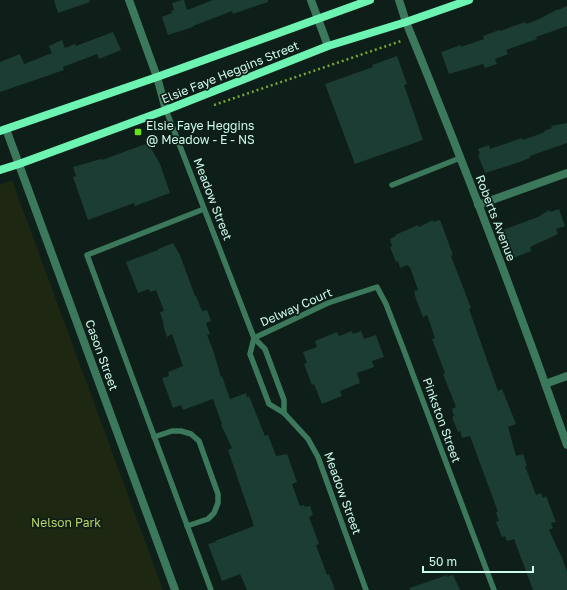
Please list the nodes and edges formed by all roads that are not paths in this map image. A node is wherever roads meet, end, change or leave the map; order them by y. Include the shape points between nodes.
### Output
1 (129, 0) edge
2 (311, 0) edge
3 (370, 0) edge
4 (399, 0) edge
5 (469, 0) edge
6 (318, 18) junction
7 (406, 22) junction
8 (328, 46) junction
9 (157, 77) junction
10 (166, 110) junction
11 (3, 130) edge
12 (460, 158) junction
13 (19, 164) junction
14 (0, 170) edge
15 (567, 173) edge
16 (392, 185) dead end
17 (478, 205) junction
18 (204, 209) junction
19 (348, 296) joint
20 (254, 338) junction
21 (567, 376) edge
22 (545, 384) junction
23 (284, 413) junction
24 (154, 437) junction
25 (567, 445) edge
26 (187, 526) junction
27 (176, 590) edge
28 (211, 590) edge
29 (366, 590) edge
30 (494, 590) edge

1 - 9 street, Meadow Street
2 - 6 street
3 - 6 main road, Elsie Faye Heggins Street
4 - 7 street, Roberts Avenue
5 - 7 main road, Elsie Faye Heggins Street
6 - 8 street
6 - 9 main road, Elsie Faye Heggins Street
7 - 8 main road, Elsie Faye Heggins Street
7 - 12 street, Roberts Avenue
8 - 10 main road, Elsie Faye Heggins Street
9 - 10 street, Meadow Street
9 - 11 main road, Elsie Faye Heggins Street
10 - 13 main road, Elsie Faye Heggins Street
10 - 18 lane, Meadow Street
11 - 13 street, Cason Street
12 - 16 lane
12 - 17 street, Roberts Avenue
13 - 14 main road, Elsie Faye Heggins Street
13 - 27 street, Cason Street
15 - 17 street
17 - 22 street, Roberts Avenue
18 - 20 lane, Meadow Street
18 - 24 lane via 87,255
19 - 20 lane, Delway Court
19 - 30 lane, Pinkston Street via 377,287 386,304
20 - 23 lane, Meadow Street via 265,349 284,400
20 - 23 lane, Meadow Street via 250,354 269,404
21 - 22 street
22 - 25 street, Roberts Avenue
23 - 29 lane, Meadow Street via 308,439 318,457
24 - 26 lane
24 - 26 lane via 181,430 199,441 218,494 218,504 208,519
26 - 28 lane

